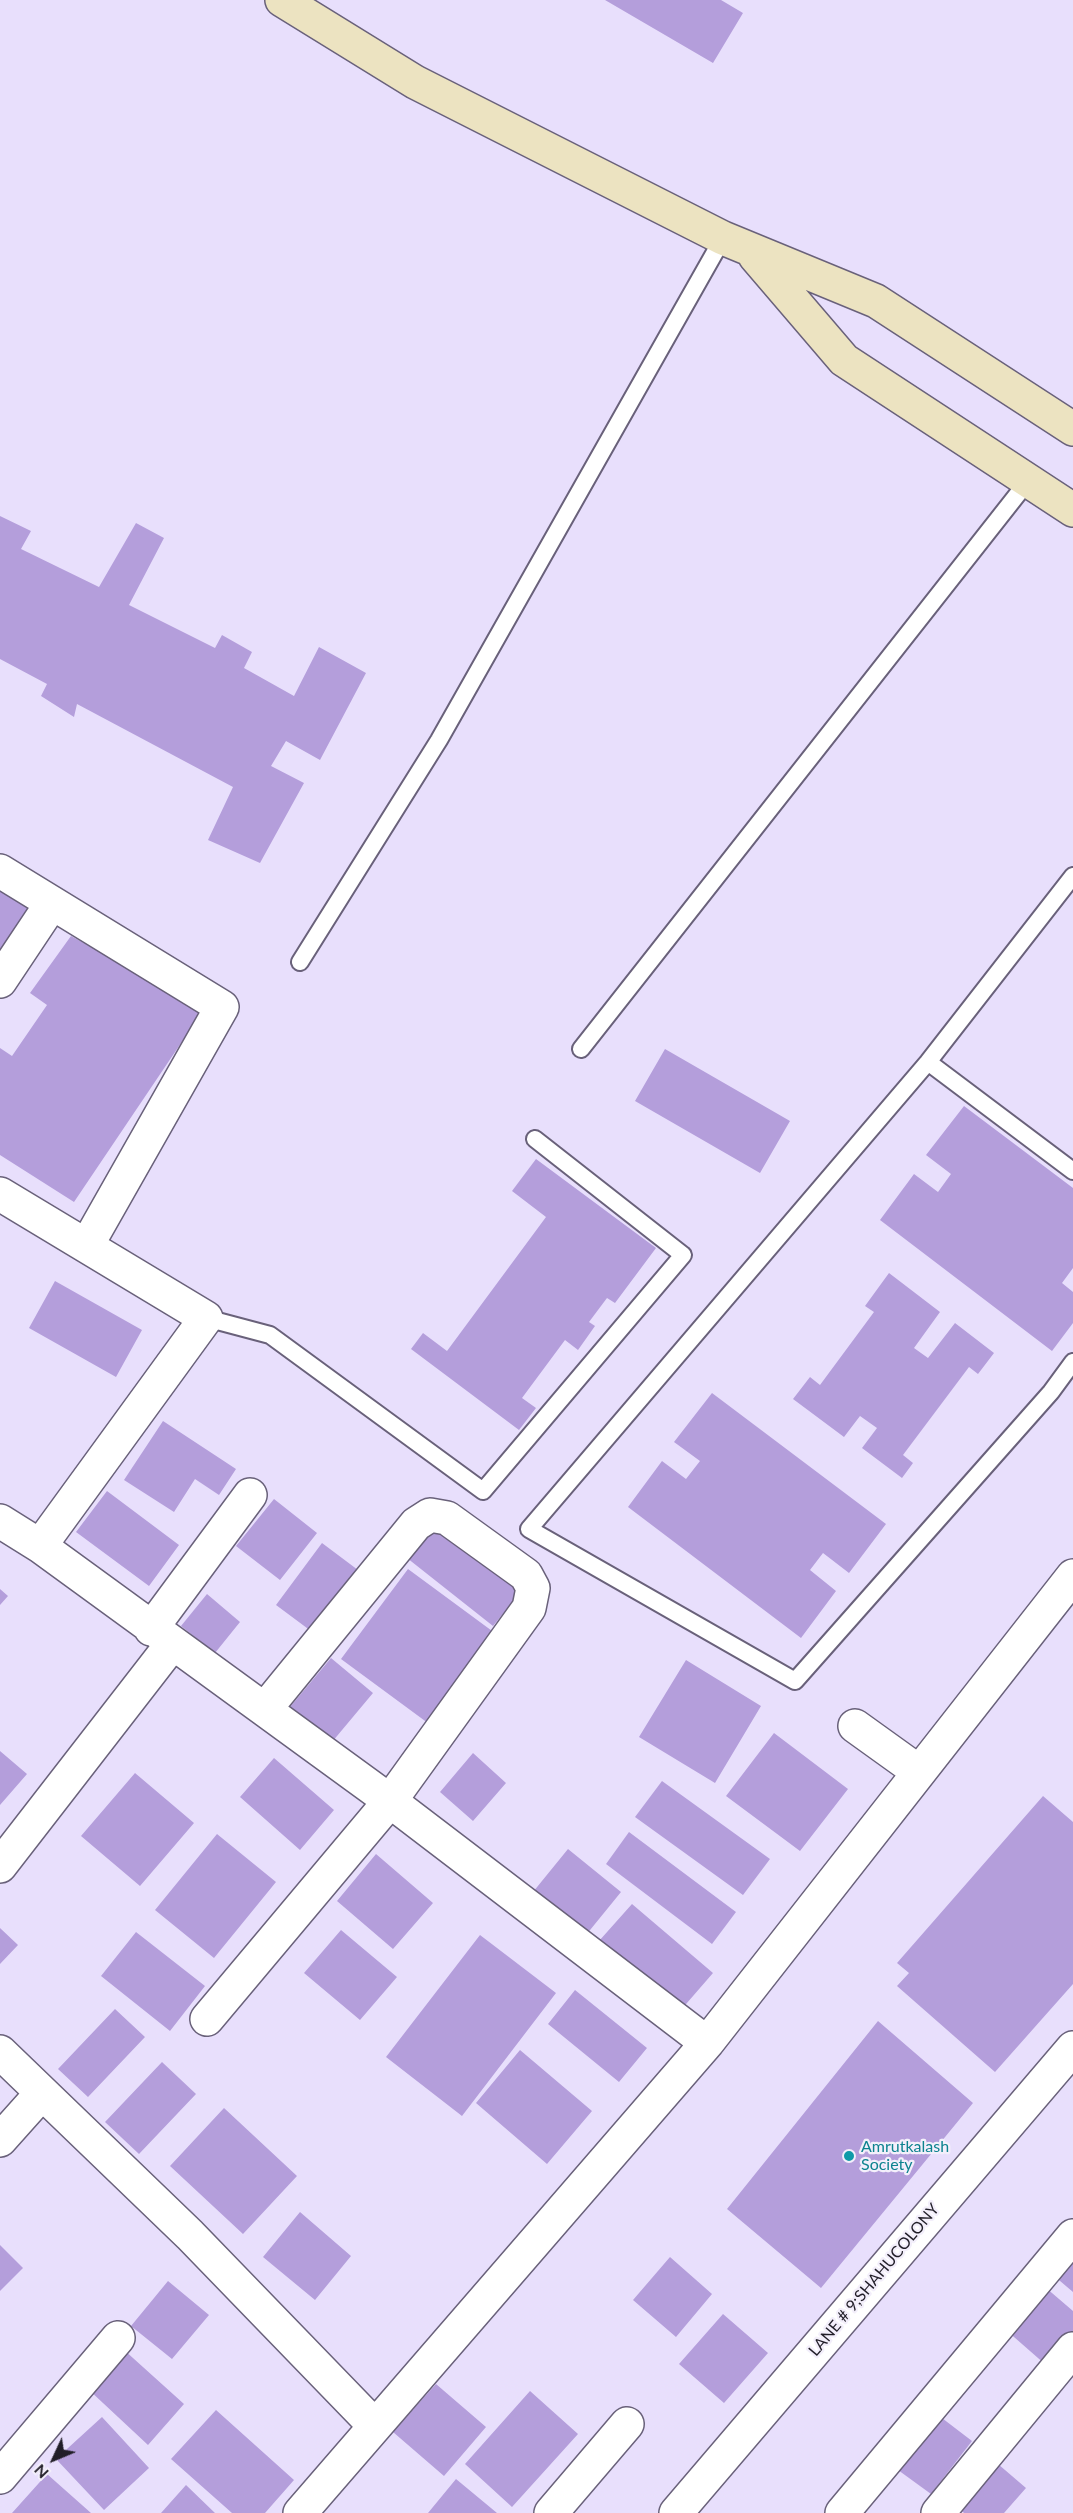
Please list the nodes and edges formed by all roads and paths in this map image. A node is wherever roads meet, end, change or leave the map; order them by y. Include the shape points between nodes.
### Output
1 (282, 0) edge
2 (723, 238) junction
3 (752, 252) junction
4 (1073, 429) edge
5 (1028, 481) junction
6 (1073, 510) edge
7 (0, 871) edge
8 (1073, 876) edge
9 (52, 903) junction
10 (300, 962) dead end
11 (0, 981) edge
12 (582, 1049) dead end
13 (928, 1062) junction
14 (535, 1140) dead end
15 (1073, 1171) edge
16 (0, 1194) edge
17 (87, 1245) junction
18 (207, 1318) junction
19 (1073, 1362) edge
20 (250, 1495) dead end
21 (0, 1521) edge
22 (40, 1546) junction
23 (1073, 1576) edge
24 (162, 1637) junction
25 (265, 1709) junction
26 (855, 1726) dead end
27 (919, 1772) junction
28 (390, 1801) junction
29 (0, 1866) edge
30 (207, 2019) dead end
31 (707, 2043) junction
32 (1073, 2048) edge
33 (0, 2052) edge
34 (42, 2093) junction
35 (0, 2140) edge
36 (1073, 2236) edge
37 (118, 2338) dead end
38 (1073, 2349) edge
39 (627, 2424) dead end
40 (374, 2426) junction
41 (0, 2476) edge
42 (300, 2513) edge
43 (551, 2513) edge
44 (676, 2513) edge
45 (842, 2513) edge
46 (938, 2513) edge

1 - 2 street via 416,82
2 - 3 street
2 - 10 lane via 439,740
3 - 4 street via 876,301
3 - 5 street via 844,360
5 - 6 street
5 - 12 lane
7 - 9 street
8 - 13 lane
9 - 11 street
9 - 17 street via 222,1007
13 - 15 lane
13 - 19 lane via 529,1530 795,1681 1043,1401
14 - 18 lane via 683,1255 483,1491 270,1335
16 - 17 street
17 - 18 street
18 - 22 street
20 - 24 street
21 - 22 street
22 - 24 street
23 - 27 street
24 - 25 street
24 - 29 street
25 - 28 street
25 - 28 street via 416,1524 430,1515 447,1518 526,1575 533,1588 530,1608
26 - 27 street
27 - 31 street
28 - 30 street
28 - 31 street
31 - 40 street
32 - 44 street, LANE # 9;SHAHUCOLONY
33 - 34 street
34 - 35 street
34 - 40 street via 190,2235
36 - 45 street
37 - 41 street
38 - 46 street
39 - 43 street
40 - 42 street

